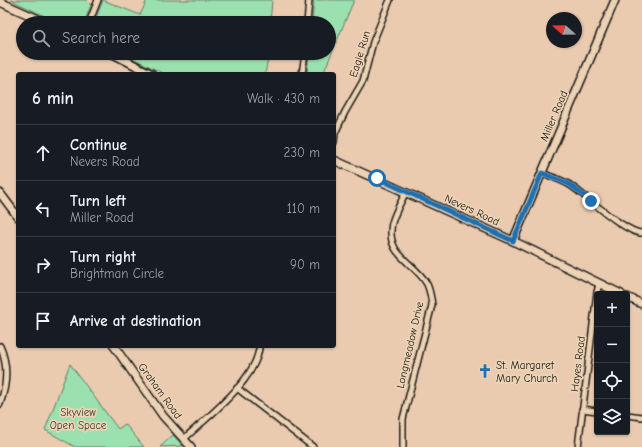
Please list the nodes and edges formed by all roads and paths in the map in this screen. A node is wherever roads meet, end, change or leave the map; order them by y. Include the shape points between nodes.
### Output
1 (98, 0) edge
2 (309, 0) edge
3 (390, 0) edge
4 (615, 0) edge
5 (0, 2) edge
6 (31, 16) edge
7 (92, 16) edge
8 (308, 16) edge
9 (125, 60) edge
10 (304, 60) edge
11 (148, 72) edge
12 (302, 72) edge
13 (336, 132) edge
14 (336, 161) edge
15 (542, 173) junction
16 (406, 192) junction
17 (0, 193) edge
18 (2, 201) edge
19 (16, 215) edge
20 (642, 233) edge
21 (513, 241) junction
22 (599, 284) junction
23 (614, 291) edge
24 (630, 298) edge
25 (642, 304) edge
26 (0, 346) edge
27 (115, 348) edge
28 (259, 349) dead end
29 (237, 388) junction
30 (0, 404) edge
31 (582, 409) junction
32 (594, 411) edge
33 (630, 415) edge
34 (642, 417) edge
35 (184, 439) junction
36 (191, 447) edge
37 (313, 447) edge
38 (403, 447) edge
39 (578, 447) edge

1 - 7 street
2 - 8 street
3 - 13 street, Eagle Run via 373,42 363,81
4 - 15 street, Miller Road
5 - 6 street
9 - 11 street
10 - 12 street
14 - 16 street, Nevers Road
15 - 20 street via 569,184 619,223
15 - 21 street, Miller Road
16 - 21 street, Nevers Road
16 - 38 street, Longmeadow Drive via 394,216 392,240 398,254 426,283 430,290 432,305 403,419
17 - 18 street
18 - 19 street
21 - 22 street, Nevers Road
22 - 23 street, Nevers Road
22 - 31 street, Hayes Road
24 - 25 street
26 - 30 street via 6,370 4,393
27 - 35 street, Graham Road via 163,416
28 - 29 street via 257,360
29 - 35 street
29 - 37 street
31 - 32 street
31 - 39 street, Hayes Road
33 - 34 street
35 - 36 street, Graham Road

